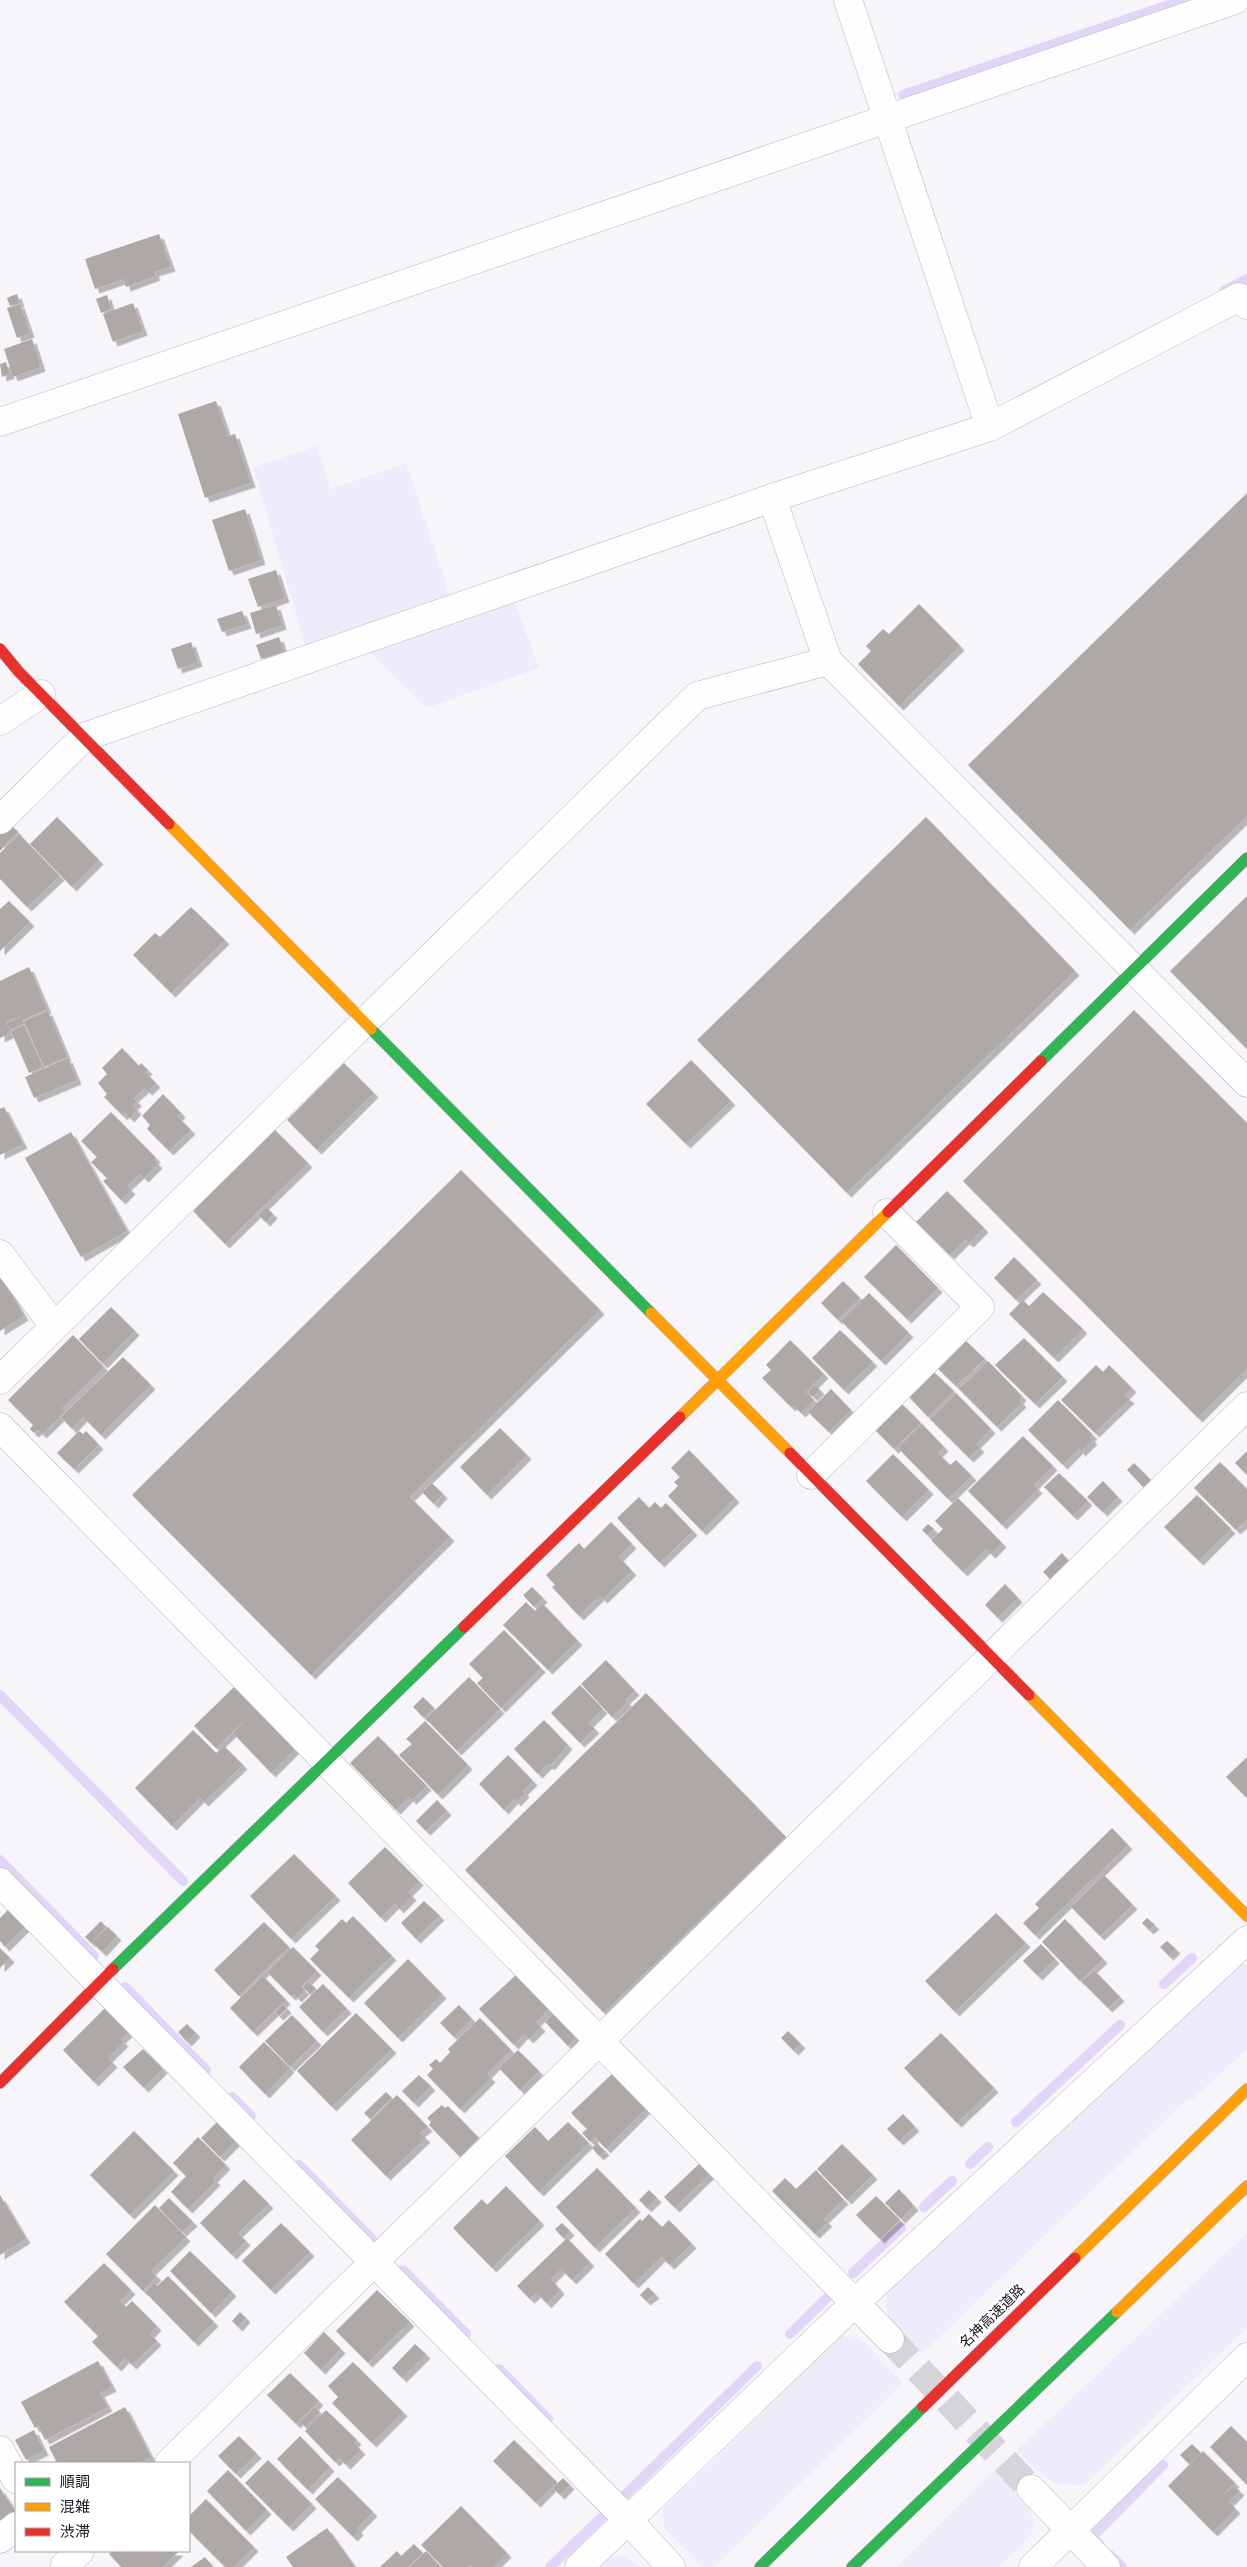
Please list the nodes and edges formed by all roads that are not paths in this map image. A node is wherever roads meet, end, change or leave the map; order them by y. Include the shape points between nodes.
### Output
1 (848, 0) edge
2 (1236, 0) edge
3 (888, 119) junction
4 (1244, 298) edge
5 (0, 422) edge
6 (990, 426) junction
7 (772, 498) junction
8 (0, 649) edge
9 (828, 661) junction
10 (41, 694) junction
11 (0, 721) edge
12 (84, 737) junction
13 (0, 820) edge
14 (1247, 858) edge
15 (1133, 969) junction
16 (365, 1022) junction
17 (1247, 1083) edge
18 (887, 1213) junction
19 (0, 1254) edge
20 (54, 1326) junction
21 (0, 1380) edge
22 (718, 1380) junction
23 (1247, 1406) edge
24 (0, 1427) edge
25 (811, 1475) junction
26 (991, 1657) junction
27 (328, 1762) junction
28 (0, 1882) edge
29 (1247, 1916) edge
30 (1247, 1940) edge
31 (99, 1982) junction
32 (599, 2041) junction
33 (0, 2084) edge
34 (1247, 2089) edge
35 (1247, 2186) edge
36 (374, 2262) junction
37 (855, 2303) junction
38 (890, 2339) tunnel mouth
39 (1247, 2357) edge
40 (0, 2450) edge
41 (170, 2462) edge
42 (15, 2477) edge
43 (1031, 2489) tunnel mouth
44 (628, 2520) junction
45 (15, 2527) edge
46 (1070, 2530) junction
47 (0, 2539) edge
48 (579, 2567) edge
49 (672, 2567) edge
50 (760, 2567) edge
51 (852, 2567) edge
52 (1033, 2567) edge
53 (1106, 2567) edge

1 - 3 street
2 - 3 street
3 - 5 street
3 - 6 street
4 - 6 street
6 - 7 street
7 - 9 street
7 - 12 street
8 - 10 main road
9 - 15 street
9 - 16 street via 697,696
10 - 11 street
10 - 12 main road
12 - 13 street
12 - 16 main road
14 - 15 main road
15 - 17 street
15 - 18 main road
16 - 20 street
16 - 22 main road
18 - 22 main road
18 - 25 street via 980,1307
19 - 20 street
20 - 21 street
22 - 25 main road
22 - 27 main road
23 - 26 street
24 - 27 street
25 - 26 main road
26 - 29 main road
26 - 32 street
27 - 31 main road
27 - 32 street
28 - 31 street
30 - 37 street
31 - 33 main road
31 - 36 street
32 - 36 street
32 - 37 street
34 - 50 main road, 名神高速道路
35 - 51 main road
36 - 41 street
36 - 44 street
37 - 38 street
37 - 44 street
39 - 46 street
40 - 42 street
43 - 46 street
44 - 48 street
44 - 49 street
45 - 47 street
46 - 52 street
46 - 53 street

